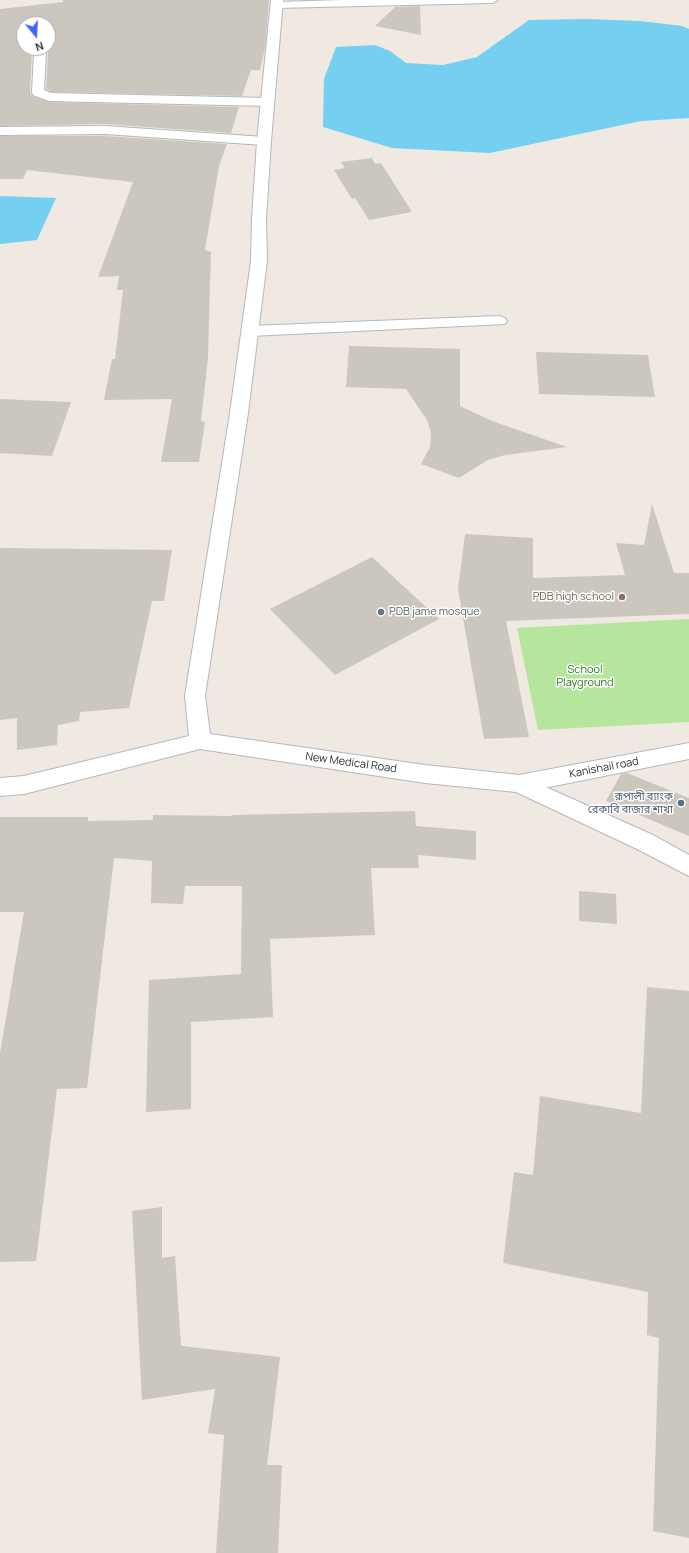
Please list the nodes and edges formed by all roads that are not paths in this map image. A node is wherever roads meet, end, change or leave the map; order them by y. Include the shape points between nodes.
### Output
1 (492, 0) edge
2 (277, 3) edge
3 (40, 56) edge
4 (268, 102) junction
5 (0, 131) edge
6 (264, 141) junction
7 (499, 321) dead end
8 (250, 331) junction
9 (200, 741) junction
10 (689, 752) edge
11 (519, 784) junction
12 (0, 787) edge
13 (689, 866) edge

1 - 2 street
2 - 4 street
3 - 4 street via 38,92 49,97
4 - 6 street
5 - 6 street via 105,130
6 - 8 street via 259,219 260,247
7 - 8 street
8 - 9 street via 195,696
9 - 11 street, New Medical Road via 425,774
9 - 12 street, New Medical Road via 24,785
10 - 11 street, Kanishail road
11 - 13 street, New Medical Road via 645,842

